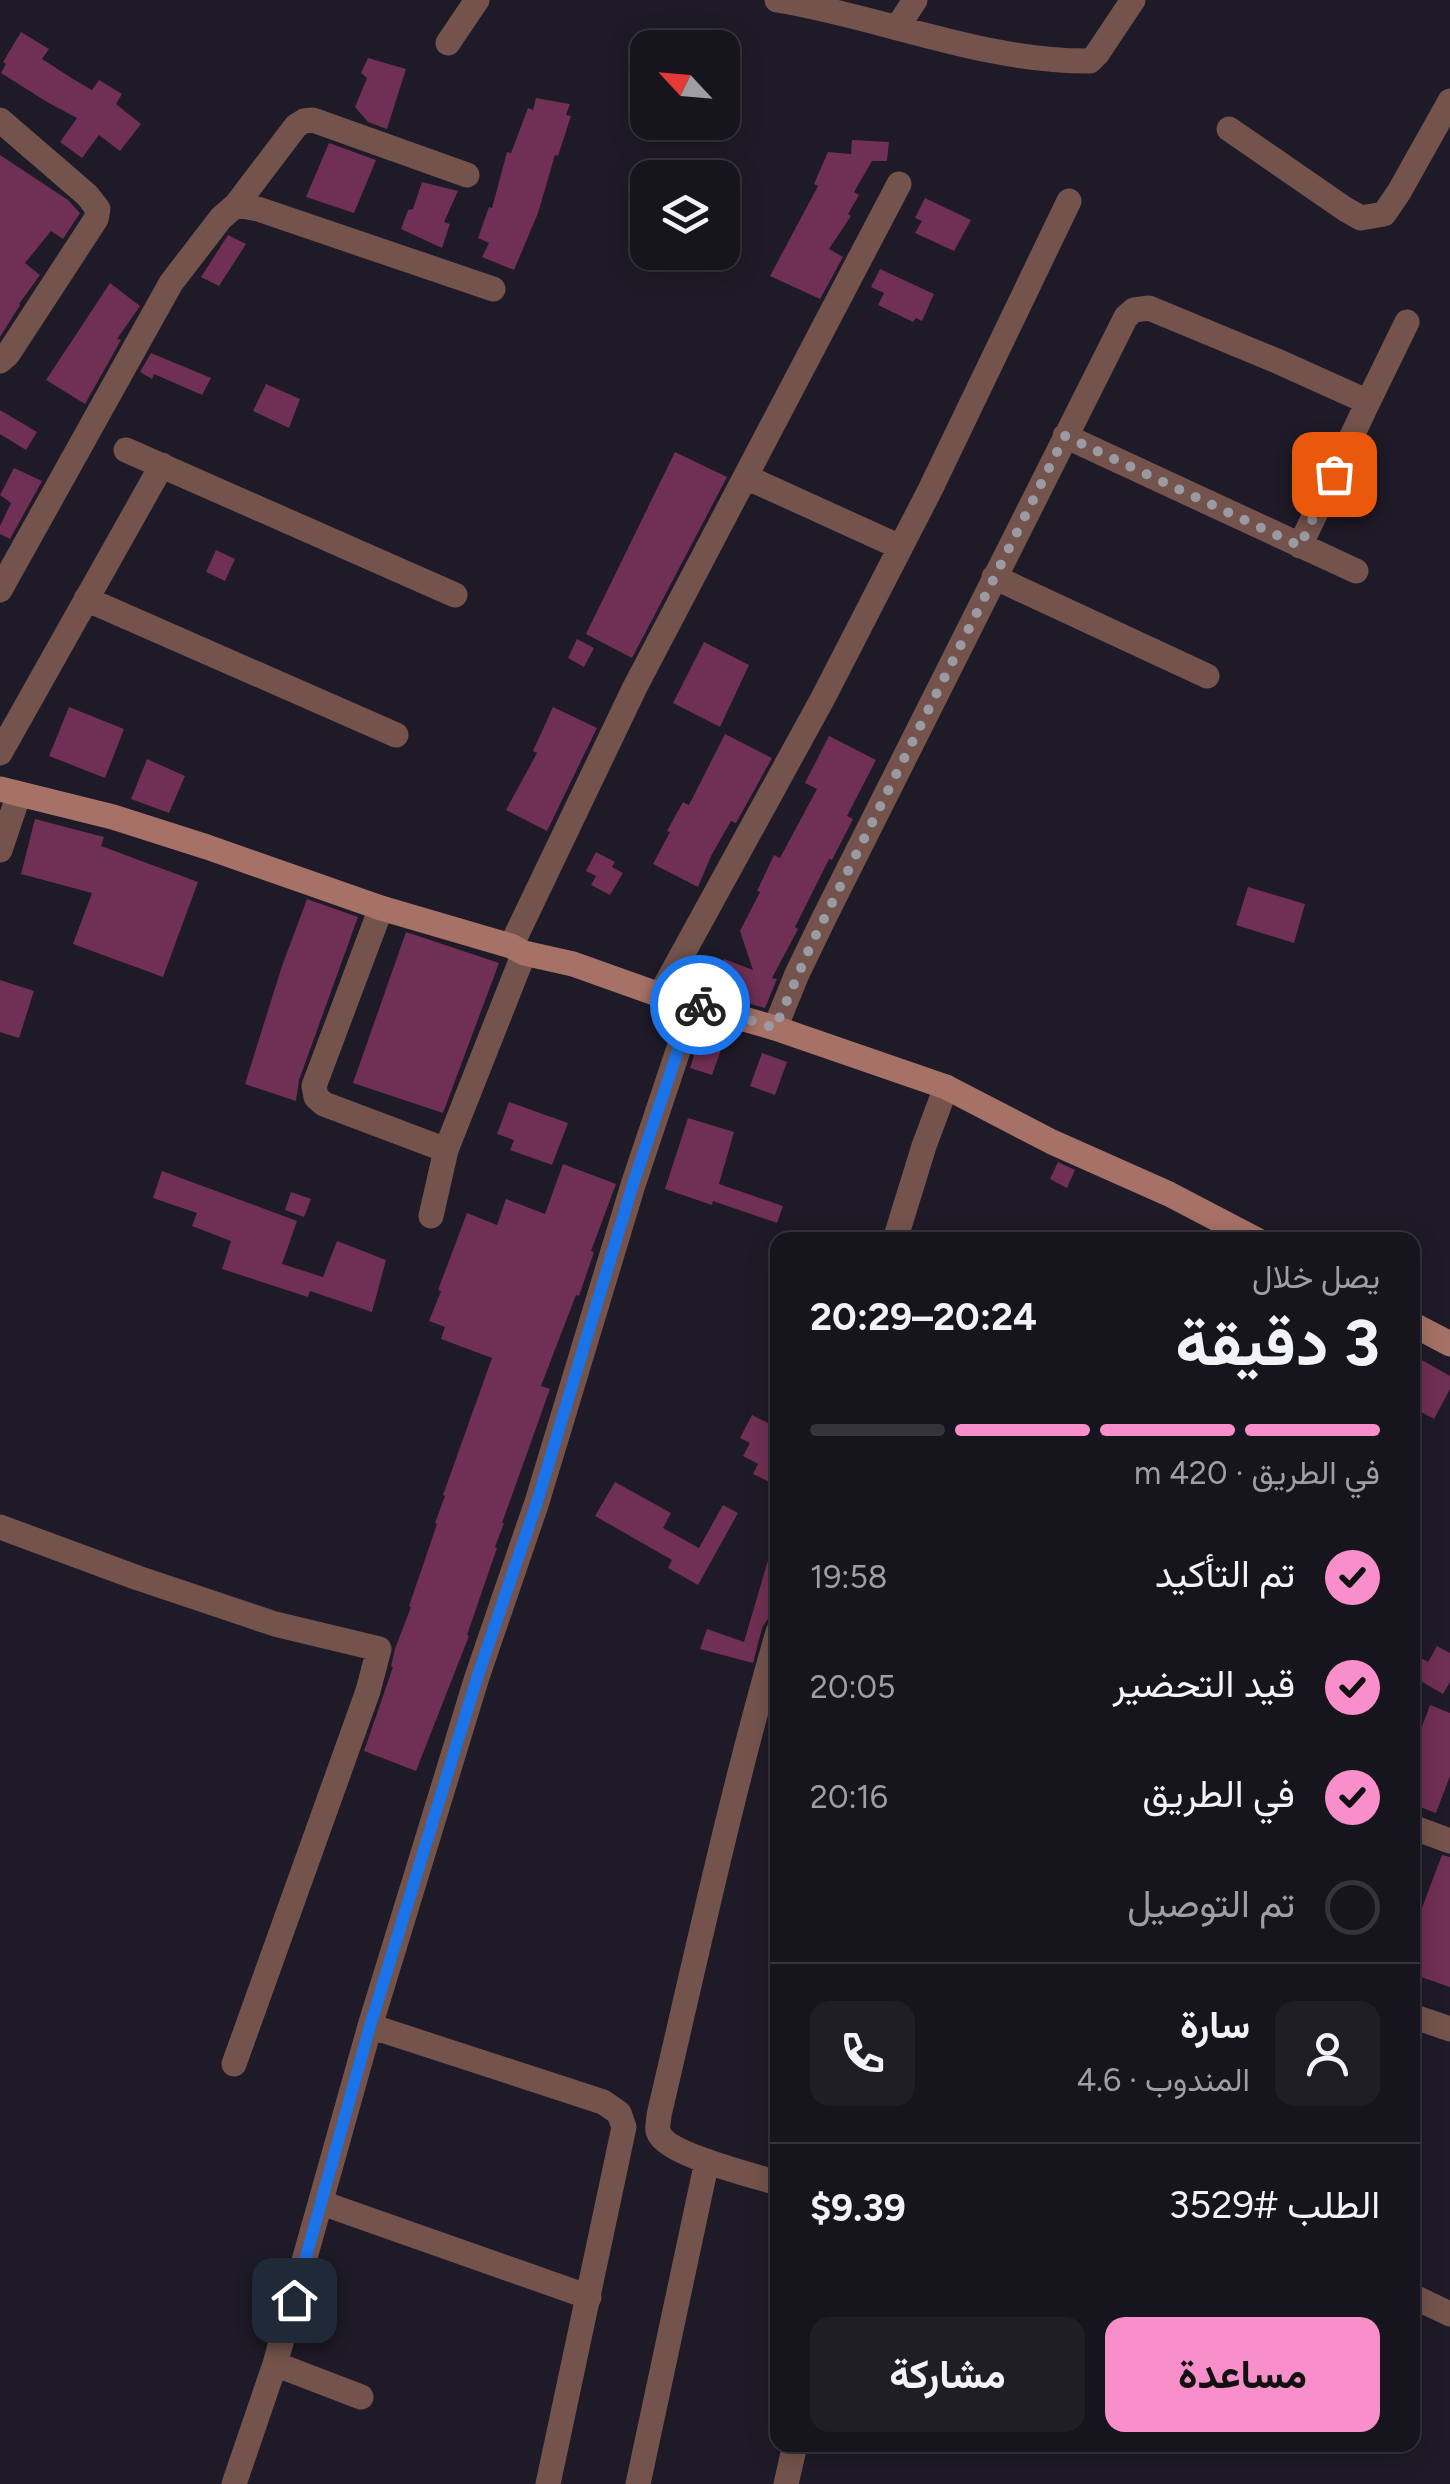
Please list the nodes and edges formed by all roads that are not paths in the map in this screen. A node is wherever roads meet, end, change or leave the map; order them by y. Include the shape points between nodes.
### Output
1 (477, 0) edge
2 (778, 0) edge
3 (915, 0) edge
4 (1134, 0) edge
5 (896, 28) junction
6 (448, 43) dead end
7 (1450, 101) edge
8 (0, 120) edge
9 (1229, 128) dead end
10 (467, 175) dead end
11 (899, 184) dead end
12 (1068, 201) dead end
13 (236, 205) junction
14 (493, 289) dead end
15 (1407, 322) dead end
16 (0, 360) edge
17 (1368, 402) junction
18 (1065, 436) junction
19 (126, 450) dead end
20 (162, 465) junction
21 (746, 477) junction
22 (1300, 546) junction
23 (900, 547) junction
24 (1356, 572) dead end
25 (994, 577) junction
26 (0, 590) edge
27 (454, 594) dead end
28 (86, 600) junction
29 (1207, 676) dead end
30 (396, 735) dead end
31 (0, 752) edge
32 (10, 792) edge
33 (0, 850) edge
34 (381, 908) junction
35 (518, 949) junction
36 (660, 995) junction
37 (694, 1003) junction
38 (775, 1028) junction
39 (946, 1087) junction
40 (446, 1150) junction
41 (430, 1216) dead end
42 (897, 1232) edge
43 (1241, 1232) edge
44 (1420, 1328) edge
45 (1450, 1344) edge
46 (0, 1527) edge
47 (770, 1661) edge
48 (1420, 1830) edge
49 (1450, 1841) edge
50 (1420, 2019) edge
51 (370, 2026) junction
52 (1450, 2029) edge
53 (234, 2064) dead end
54 (707, 2162) junction
55 (770, 2181) edge
56 (322, 2202) junction
57 (589, 2297) junction
58 (1420, 2300) edge
59 (1450, 2314) edge
60 (275, 2364) junction
61 (361, 2397) dead end
62 (793, 2452) edge
63 (234, 2484) edge
64 (548, 2484) edge
65 (638, 2484) edge
66 (786, 2484) edge

1 - 6 street
2 - 5 street
3 - 5 street
4 - 5 street via 1090,61 1003,53
7 - 9 street via 1399,192 1384,214 1372,218 1345,209
8 - 16 street via 98,209
10 - 13 street via 304,121
11 - 21 street
12 - 23 street
13 - 14 street
13 - 26 street via 171,283
15 - 17 street
17 - 18 street via 1140,308 1126,317
17 - 22 street
18 - 22 street
18 - 25 street
19 - 20 street
20 - 27 street
20 - 28 street
21 - 23 street
21 - 35 street via 635,687
22 - 24 street
23 - 36 street
25 - 29 street
25 - 38 street
28 - 30 street
28 - 31 street
32 - 33 street
32 - 34 main road via 207,847
34 - 35 main road
34 - 40 street via 314,1086 316,1097
35 - 36 main road
35 - 40 street
36 - 37 main road
37 - 38 main road
37 - 51 street
38 - 39 main road
39 - 42 street
39 - 43 main road
40 - 41 street
44 - 45 main road
46 - 53 street via 276,1624 378,1649
47 - 54 street via 659,2115 658,2133 667,2144
48 - 49 street
50 - 52 street
51 - 56 street
51 - 57 street via 620,2113 624,2127
54 - 55 street
54 - 65 street
56 - 57 street
56 - 60 street
57 - 64 street
58 - 59 street
60 - 61 street
60 - 63 street
62 - 66 street

